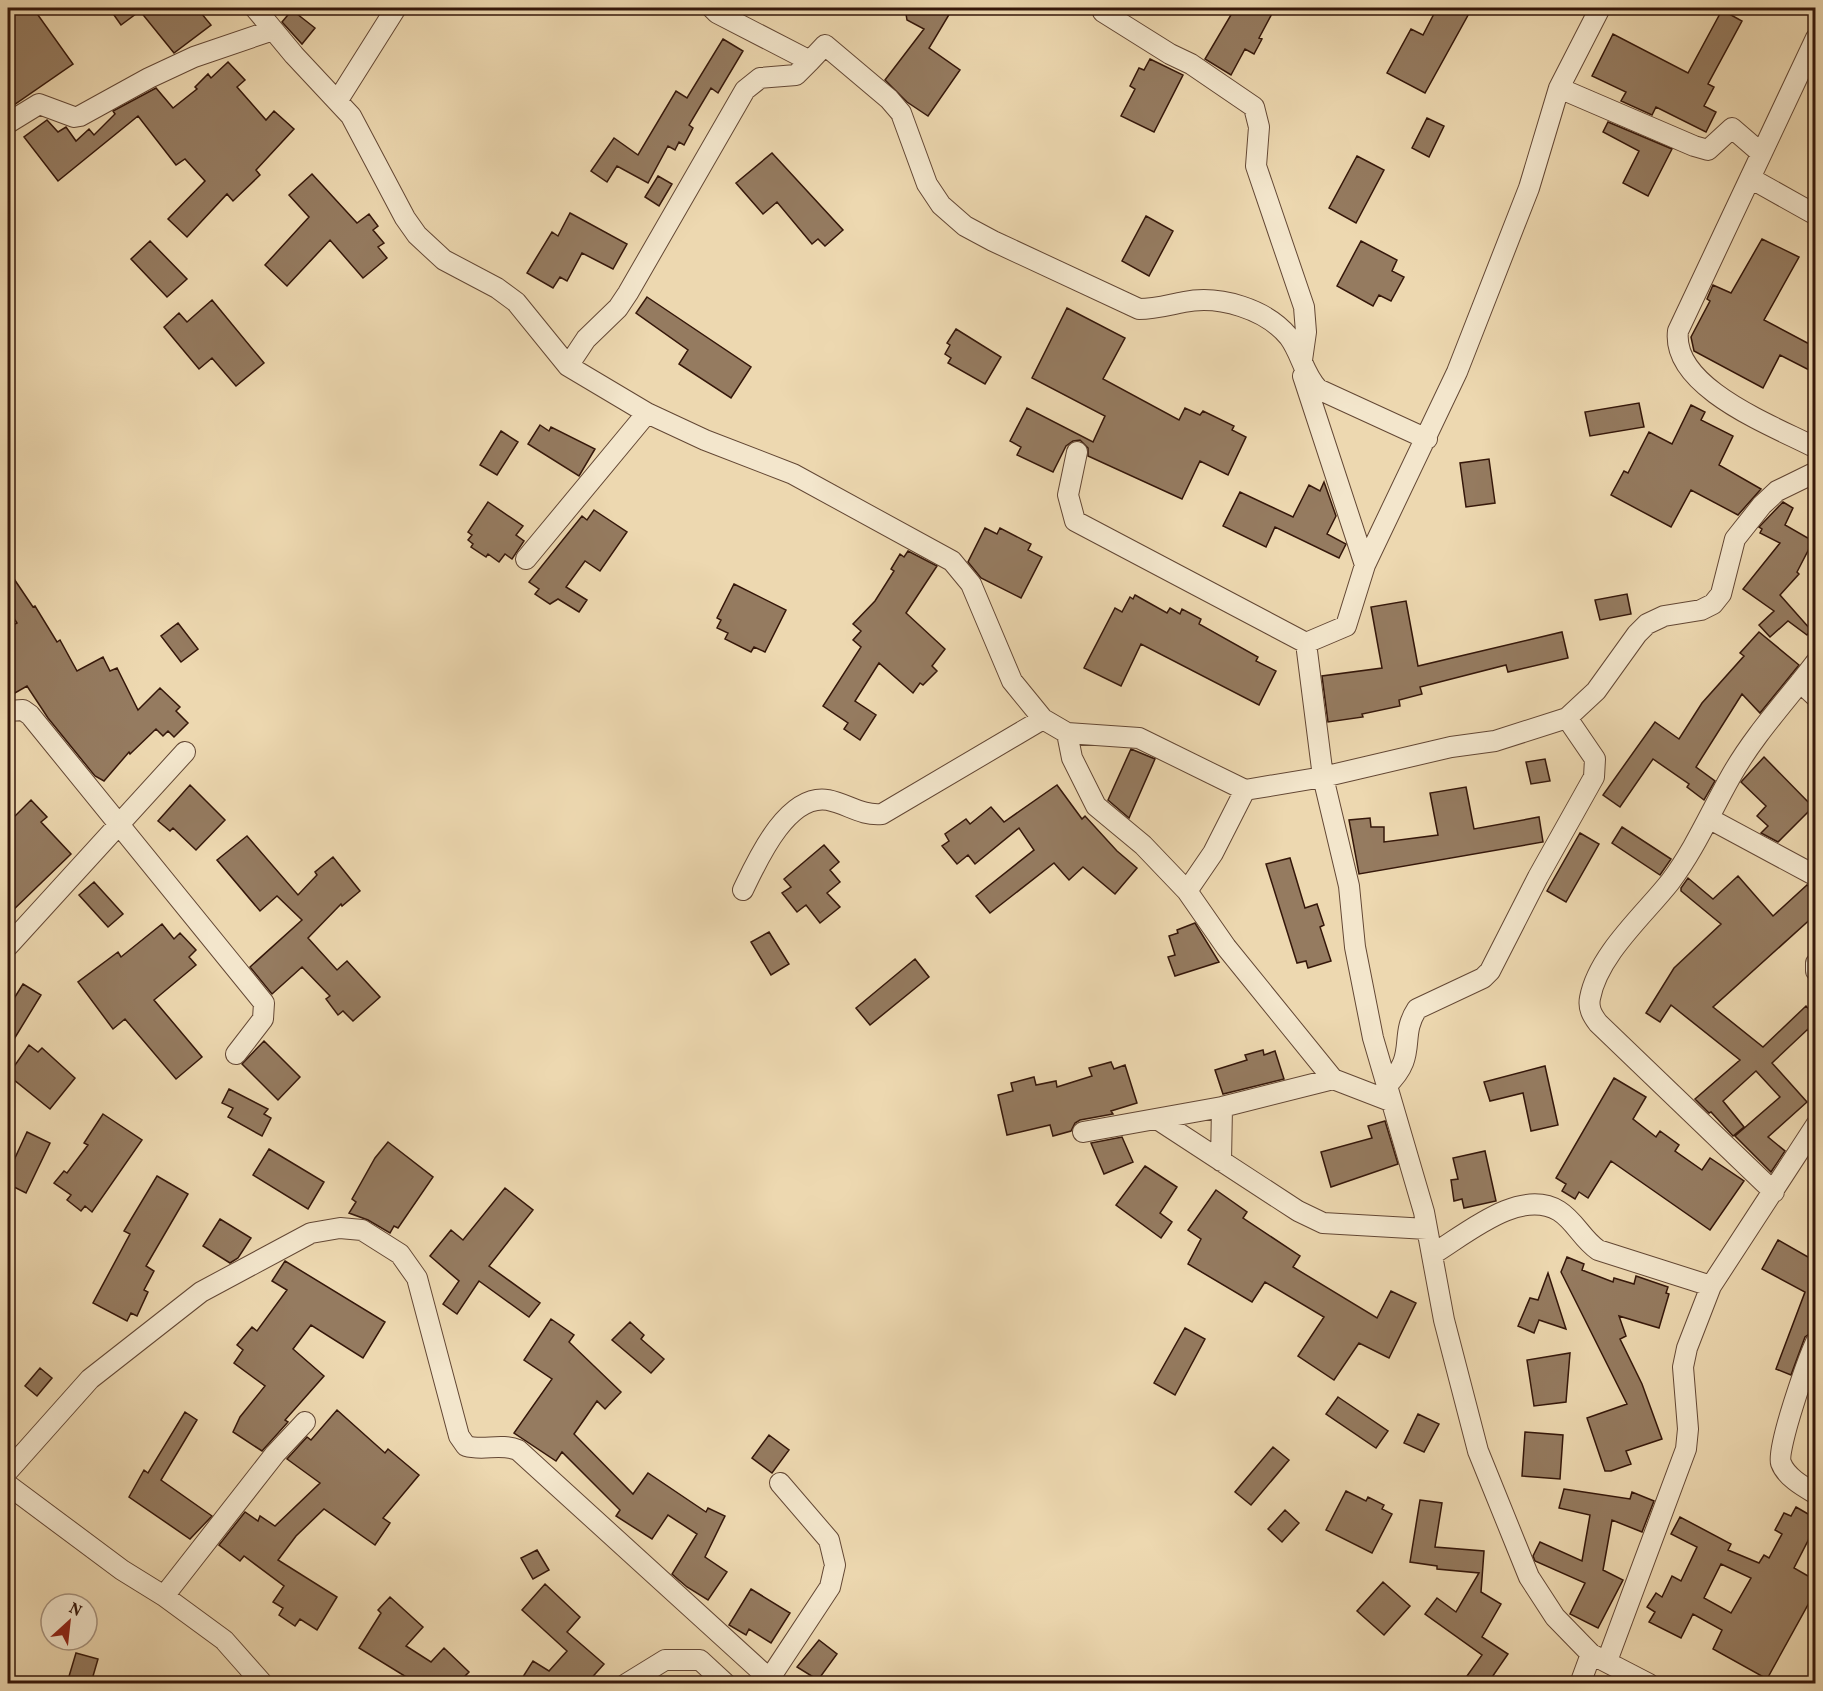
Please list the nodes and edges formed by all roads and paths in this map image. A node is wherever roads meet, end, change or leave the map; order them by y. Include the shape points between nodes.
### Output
1 (255, 8) edge
2 (396, 8) edge
3 (712, 8) edge
4 (1106, 8) edge
5 (1600, 8) edge
6 (273, 30) junction
7 (1815, 38) edge
8 (810, 61) junction
9 (1559, 88) junction
10 (338, 100) junction
11 (8, 123) edge
12 (1761, 153) junction
13 (1750, 178) junction
14 (1815, 215) edge
15 (1291, 339) junction
16 (1302, 360) junction
17 (568, 366) junction
18 (647, 413) junction
19 (1426, 439) junction
20 (1815, 448) edge
21 (1077, 453) dead end
22 (1815, 472) edge
23 (526, 559) dead end
24 (1365, 566) junction
25 (1306, 644) junction
26 (1815, 662) edge
27 (1800, 682) junction
28 (1815, 697) edge
29 (8, 711) edge
30 (1567, 718) junction
31 (1043, 719) junction
32 (1067, 733) junction
33 (185, 752) dead end
34 (1323, 777) junction
35 (1245, 790) junction
36 (1710, 819) junction
37 (118, 825) junction
38 (1815, 876) edge
39 (743, 890) dead end
40 (1187, 891) junction
41 (8, 946) edge
42 (1815, 963) edge
43 (1815, 971) edge
44 (236, 1054) dead end
45 (1333, 1079) junction
46 (1388, 1094) junction
47 (1222, 1107) junction
48 (1157, 1119) junction
49 (1815, 1125) edge
50 (1083, 1132) dead end
51 (1221, 1161) junction
52 (1774, 1192) junction
53 (1427, 1228) junction
54 (1432, 1254) junction
55 (1711, 1286) junction
56 (1815, 1342) edge
57 (304, 1422) dead end
58 (8, 1471) edge
59 (780, 1483) dead end
60 (8, 1485) edge
61 (1815, 1494) edge
62 (164, 1596) junction
63 (1599, 1657) junction
64 (771, 1681) edge
65 (263, 1683) edge
66 (626, 1683) edge
67 (726, 1683) edge
68 (1580, 1683) edge
69 (1649, 1683) edge

1 - 6 street
2 - 10 street
3 - 8 street
4 - 16 street via 1103,12 1254,107 1259,127 1256,166 1304,307
5 - 9 street
6 - 10 street
6 - 11 street via 194,57 80,116 39,104
7 - 12 street
8 - 15 street via 825,45 889,99 901,113 927,184 941,205 965,226 1139,309 1160,309 1186,302 1243,306 1279,326
8 - 17 street via 796,75 760,78 745,90 618,308 586,339
9 - 12 street via 1708,150 1732,128
9 - 19 street via 1529,188 1457,372
10 - 17 street via 351,116 417,235 444,260 516,302
12 - 13 street
13 - 14 street
13 - 20 street via 1678,331 1677,345 1693,375 1709,388 1731,404
15 - 16 street
15 - 24 street
16 - 19 street via 1311,383 1318,389
17 - 18 street
18 - 23 street
18 - 31 street via 793,474 952,561 970,584 1012,681
19 - 24 street
21 - 25 street via 1068,495 1075,521
22 - 30 street via 1777,491 1762,505 1735,540 1721,594 1713,604 1647,624 1596,691
24 - 25 street via 1346,626
25 - 34 street
26 - 27 street
27 - 28 street
27 - 36 street via 1753,741
29 - 37 street via 23,710 30,716
30 - 34 street via 1495,741 1451,747
30 - 46 street via 1595,759 1594,777 1490,971 1417,1009 1410,1022 1406,1059
31 - 32 street
31 - 39 street via 882,814 854,811 830,800 804,806 773,833
32 - 35 street via 1139,738
32 - 40 street via 1072,758 1096,806 1143,844
33 - 37 street
34 - 35 street
34 - 46 street via 1349,886 1373,1038
35 - 40 street via 1213,853
36 - 38 street
36 - 52 street via 1669,883 1621,938 1590,998 1591,1013
37 - 41 street
37 - 44 street via 264,1003 263,1019
40 - 45 street
42 - 43 street
45 - 46 street
45 - 47 street
46 - 53 street
47 - 48 street
47 - 51 street
48 - 50 street
48 - 51 street
49 - 52 street
51 - 53 street via 1323,1223
52 - 55 street
53 - 54 street
54 - 55 street via 1514,1206 1535,1203 1560,1211 1586,1242 1598,1250
54 - 63 street via 1444,1320 1478,1451 1511,1536 1529,1577 1555,1617
55 - 63 street via 1683,1367 1689,1429 1686,1449
56 - 61 street via 1780,1462
57 - 62 street
58 - 64 street via 90,1379 201,1292 311,1233 340,1228 362,1230 400,1254 417,1278 459,1436 465,1446 507,1446 518,1450
59 - 64 street via 829,1540 835,1565 830,1587
60 - 62 street via 122,1570
62 - 65 street via 224,1640
63 - 68 street
63 - 69 street
66 - 67 street via 665,1660 700,1660

